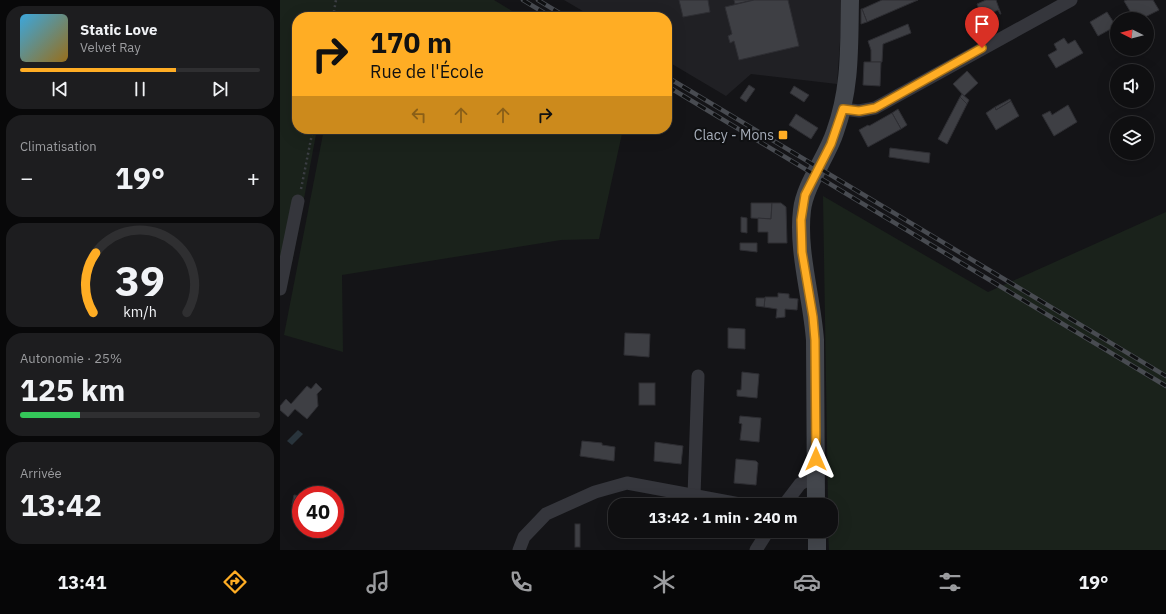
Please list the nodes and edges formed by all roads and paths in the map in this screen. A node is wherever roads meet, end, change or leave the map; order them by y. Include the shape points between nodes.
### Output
1 (336, 0) edge
2 (850, 0) edge
3 (1071, 0) edge
4 (334, 12) edge
5 (843, 109) junction
6 (312, 134) edge
7 (298, 201) joint
8 (280, 289) edge
9 (698, 376) dead end
10 (816, 474) junction
11 (694, 496) junction
12 (705, 498) edge
13 (789, 498) edge
14 (816, 498) edge
15 (764, 538) edge
16 (817, 538) edge
17 (519, 550) edge
18 (756, 550) edge
19 (817, 550) edge

1 - 4 path
2 - 5 street via 848,78
3 - 5 street via 875,108 859,111
5 - 10 street via 831,144 805,195 801,220 802,252 815,340
6 - 7 path
7 - 8 street
9 - 11 street
10 - 13 street via 800,484
10 - 14 street
11 - 12 street
11 - 17 street via 627,483 596,492 546,514 524,537
15 - 18 street
16 - 19 street

